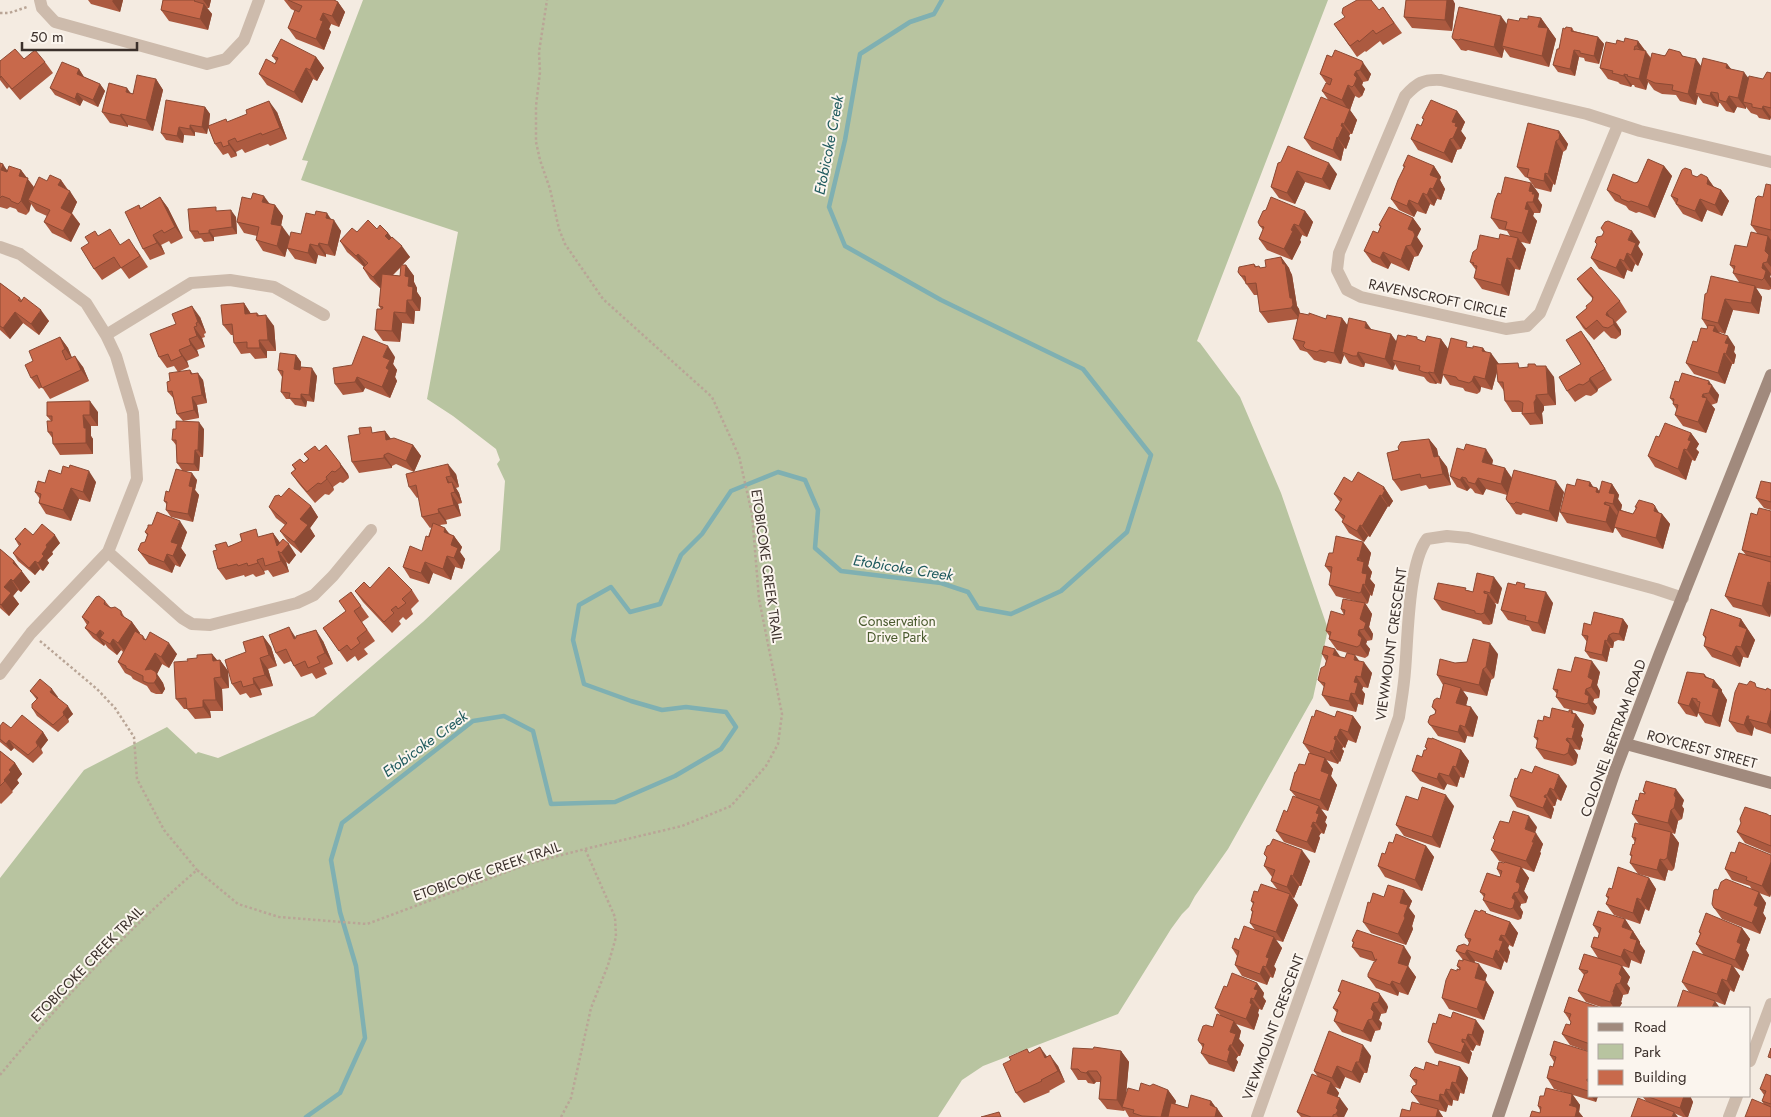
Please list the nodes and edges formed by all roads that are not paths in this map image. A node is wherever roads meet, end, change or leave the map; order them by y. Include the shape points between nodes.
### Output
1 (259, 0) edge
2 (40, 1) edge
3 (1618, 125) junction
4 (1771, 162) edge
5 (0, 247) edge
6 (324, 315) dead end
7 (106, 334) junction
8 (1771, 375) edge
9 (371, 530) dead end
10 (108, 552) junction
11 (1683, 598) junction
12 (0, 674) edge
13 (1626, 744) junction
14 (1771, 783) edge
15 (1771, 1004) edge
16 (1751, 1059) edge
17 (1737, 1097) edge
18 (1257, 1117) edge
19 (1498, 1117) edge
20 (1729, 1117) edge

1 - 2 street via 244,40 226,59 207,64 55,22
3 - 3 street, RAVENSCROFT CIRCLE via 1587,114 1441,80 1428,79 1415,85 1405,96 1339,253 1337,270 1346,290 1361,297 1506,330 1527,326 1540,313
3 - 4 street, RAVENSCROFT CIRCLE
5 - 7 street via 20,254 86,303
6 - 7 street via 274,287 230,280 191,283
7 - 10 street via 133,413 137,479
8 - 11 street, COLONEL BERTRAM ROAD
9 - 10 street via 314,595 297,603 210,625 192,624 182,618
10 - 12 street via 31,633
11 - 13 street, COLONEL BERTRAM ROAD
11 - 18 street, VIEWMOUNT CRESCENT via 1468,538 1447,536 1427,539 1418,560 1411,594 1399,717
13 - 14 street, ROYCREST STREET
13 - 19 street, COLONEL BERTRAM ROAD
15 - 16 street
17 - 20 street

